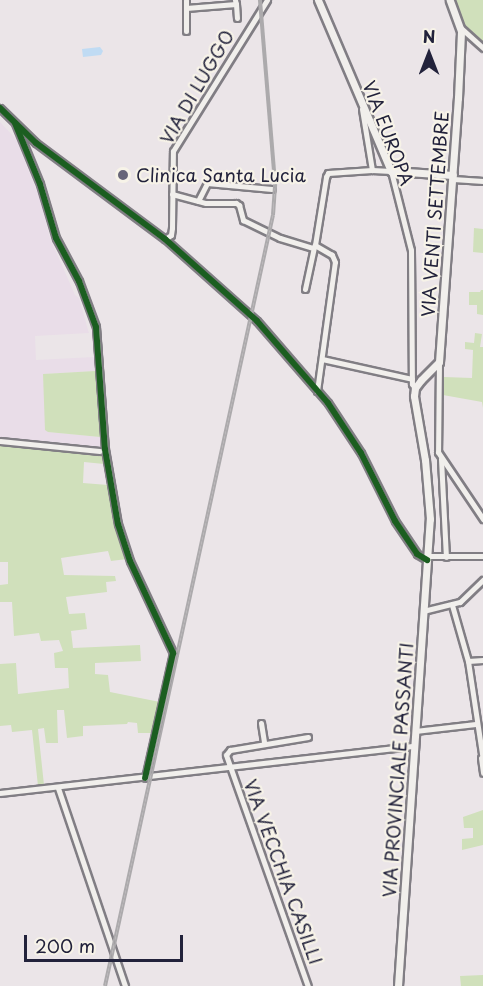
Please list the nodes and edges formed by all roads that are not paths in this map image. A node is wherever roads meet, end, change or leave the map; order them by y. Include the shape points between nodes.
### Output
1 (186, 0) edge
2 (267, 0) edge
3 (318, 0) edge
4 (450, 0) edge
5 (236, 2) edge
6 (186, 8) junction
7 (237, 18) dead end
8 (460, 29) junction
9 (186, 31) dead end
10 (483, 48) edge
11 (362, 102) junction
12 (0, 108) edge
13 (15, 123) junction
14 (372, 170) junction
15 (391, 171) junction
16 (453, 177) junction
17 (483, 182) edge
18 (272, 189) dead end
19 (172, 194) junction
20 (198, 201) junction
21 (165, 239) junction
22 (314, 247) junction
23 (305, 289) dead end
24 (322, 359) junction
25 (439, 362) junction
26 (412, 379) junction
27 (415, 388) junction
28 (317, 391) junction
29 (0, 441) edge
30 (99, 451) dead end
31 (441, 459) junction
32 (483, 519) edge
33 (483, 556) edge
34 (446, 557) junction
35 (427, 558) junction
36 (483, 580) edge
37 (452, 605) junction
38 (423, 611) junction
39 (483, 660) edge
40 (468, 661) junction
41 (261, 723) dead end
42 (476, 724) junction
43 (415, 731) junction
44 (308, 737) dead end
45 (264, 743) junction
46 (414, 746) junction
47 (482, 759) edge
48 (229, 768) junction
49 (483, 773) edge
50 (145, 778) junction
51 (58, 788) junction
52 (0, 793) edge
53 (125, 986) edge
54 (308, 986) edge
55 (398, 986) edge

1 - 6 street
2 - 19 street, VIA DI LUGGO via 173,151
3 - 11 main road, VIA EUROPA
4 - 8 main road
5 - 6 street
5 - 7 street
6 - 9 street
8 - 10 street
8 - 16 main road, VIA VENTI SETTEMBRE
11 - 14 street
11 - 15 main road, VIA EUROPA
12 - 13 street
13 - 21 street
13 - 50 street via 40,184 56,238 79,281 96,327 105,449 118,524 130,561 173,653
14 - 15 street
14 - 22 street via 328,173
15 - 16 main road
15 - 26 street, VIA EUROPA via 411,250
16 - 17 street
16 - 25 main road, VIA VENTI SETTEMBRE
18 - 20 street via 207,183
19 - 20 street
19 - 21 street, VIA DI LUGGO via 171,235
20 - 22 street via 236,203 243,220 280,238
21 - 28 street via 257,321
22 - 23 street
22 - 24 street via 332,255 335,262
24 - 26 street
24 - 28 street
25 - 27 main road
25 - 31 street
26 - 27 street, VIA EUROPA
27 - 35 main road, VIA PROVINCIALE PASSANTI via 429,500
28 - 35 street via 361,453 395,521 417,554
29 - 30 street
31 - 32 street
31 - 34 street
33 - 34 street
34 - 35 street
35 - 38 main road, VIA PROVINCIALE PASSANTI
36 - 37 street
37 - 38 street
37 - 40 street
38 - 43 main road, VIA PROVINCIALE PASSANTI
39 - 40 street
40 - 42 street
41 - 45 street
42 - 43 street
42 - 47 street
43 - 46 main road, VIA PROVINCIALE PASSANTI
44 - 45 street
45 - 48 street via 230,750 226,755
46 - 48 street
46 - 55 main road, VIA PROVINCIALE PASSANTI
47 - 49 street
48 - 50 street
48 - 54 street, VIA VECCHIA CASILLI
50 - 51 street
51 - 52 street
51 - 53 street

